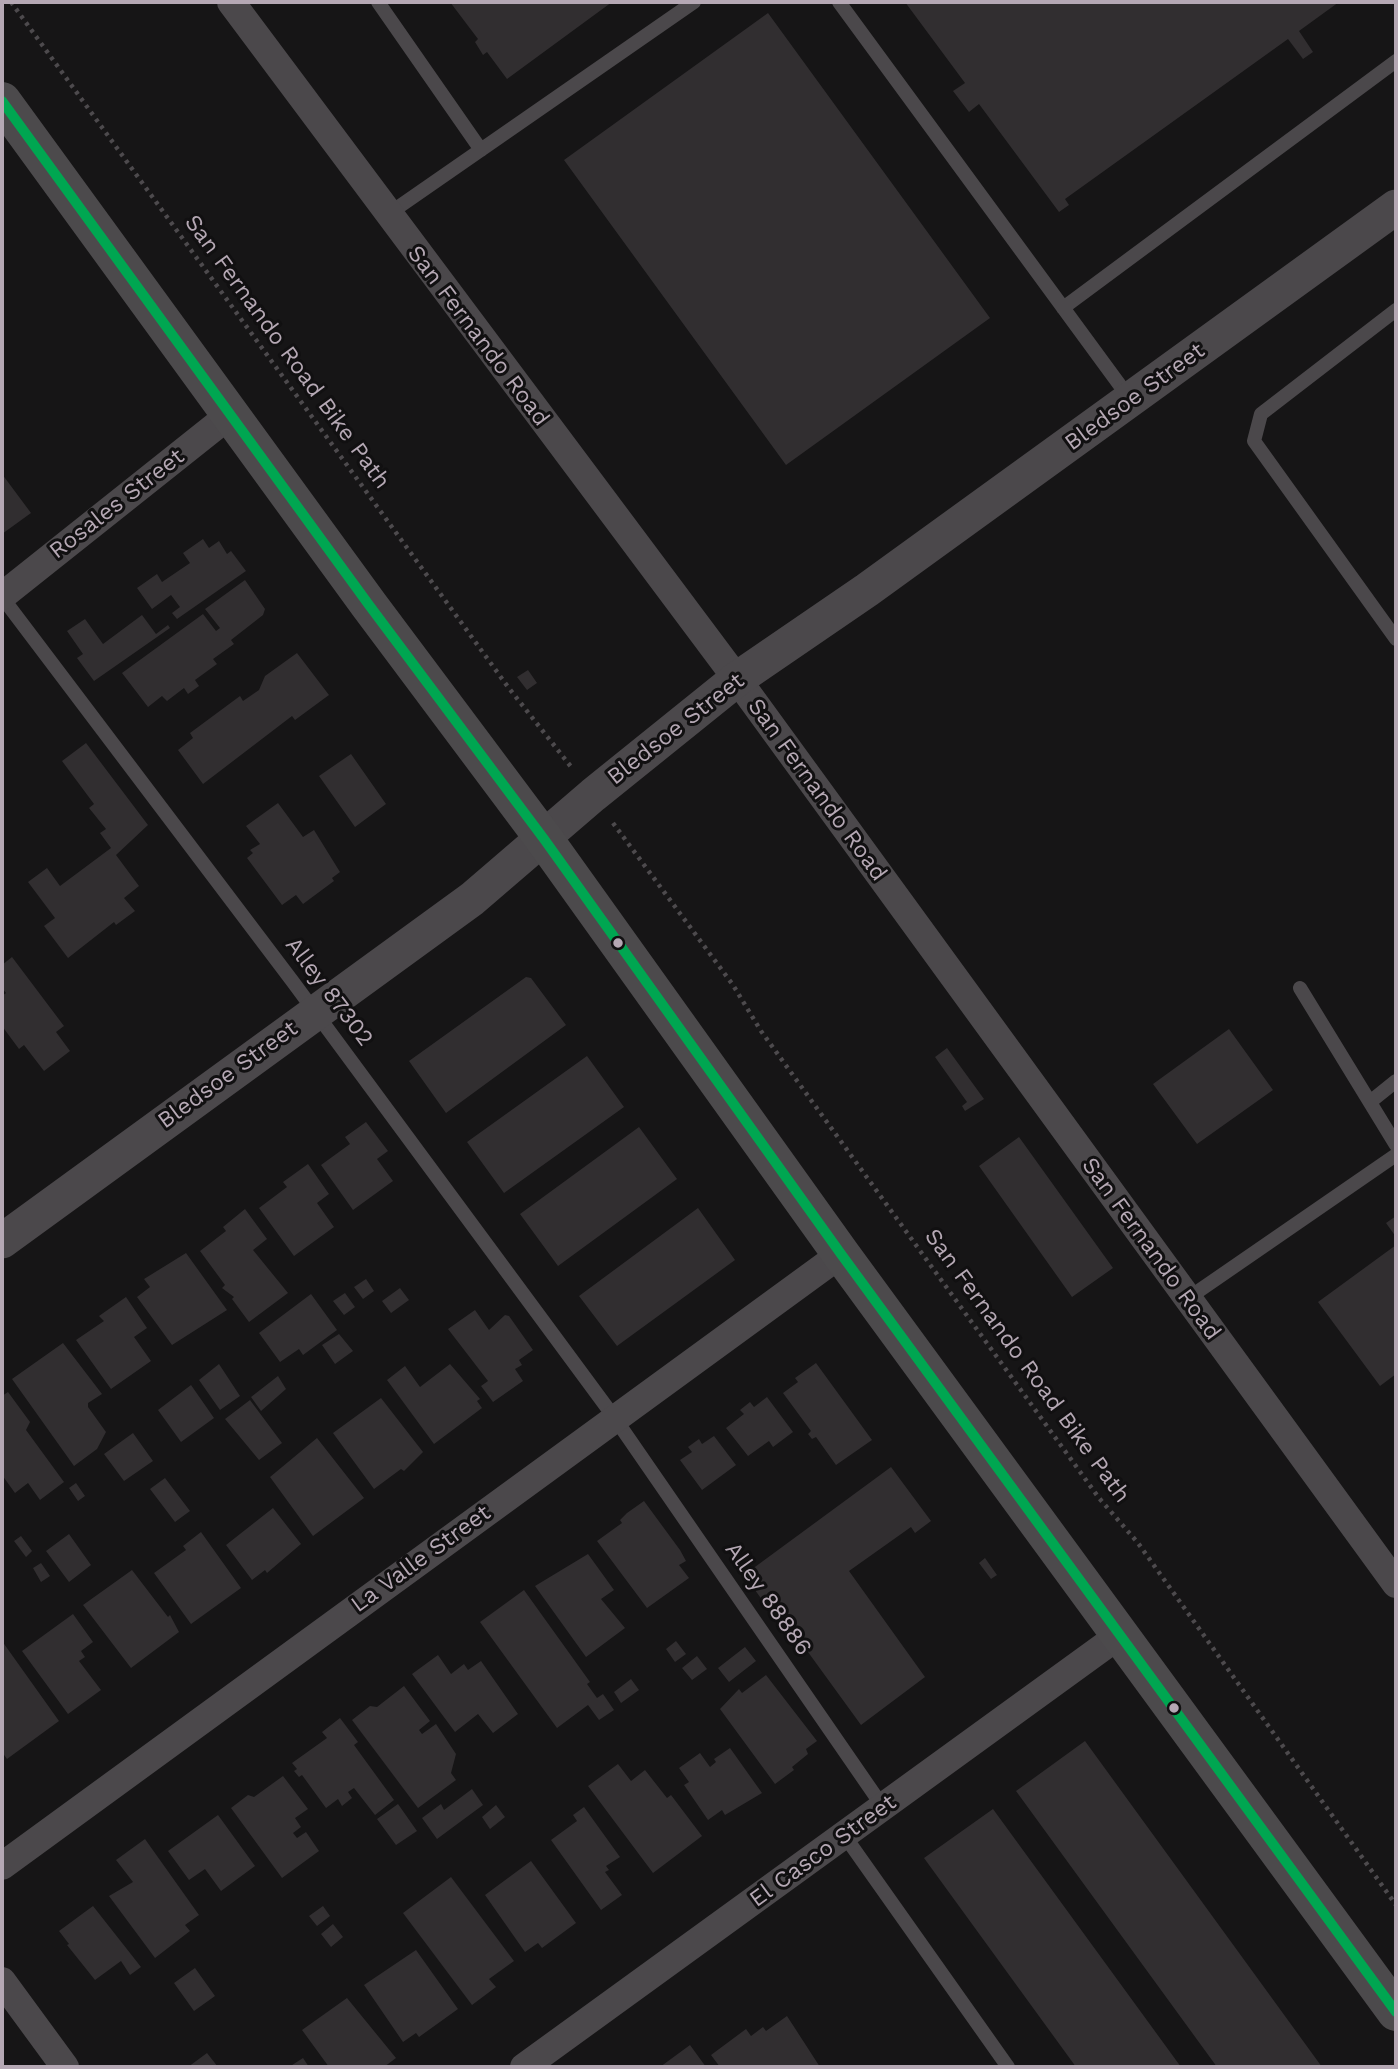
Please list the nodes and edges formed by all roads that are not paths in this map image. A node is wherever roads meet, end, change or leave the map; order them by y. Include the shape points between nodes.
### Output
1 (232, 2) edge
2 (378, 2) edge
3 (694, 2) edge
4 (839, 2) edge
5 (1396, 61) edge
6 (2, 100) edge
7 (481, 150) junction
8 (1396, 207) edge
9 (387, 215) junction
10 (1063, 308) junction
11 (1396, 310) edge
12 (1131, 400) junction
13 (232, 413) junction
14 (2, 596) edge
15 (1396, 639) edge
16 (737, 679) junction
17 (544, 839) junction
18 (1300, 988) dead end
19 (315, 1011) junction
20 (1396, 1081) edge
21 (1370, 1102) junction
22 (1396, 1145) edge
23 (1396, 1155) edge
24 (2, 1241) edge
25 (841, 1254) junction
26 (1187, 1299) junction
27 (614, 1418) junction
28 (1396, 1584) edge
29 (1121, 1634) junction
30 (883, 1807) junction
31 (844, 1835) junction
32 (2, 1866) edge
33 (2, 1980) edge
34 (1396, 2012) edge
35 (65, 2067) edge
36 (524, 2067) edge
37 (1008, 2067) edge

1 - 9 street, San Fernando Road
2 - 7 lane
3 - 7 lane
4 - 10 lane
5 - 10 lane
6 - 13 main road
7 - 9 lane
8 - 12 street, Bledsoe Street
9 - 16 street, San Fernando Road
10 - 12 lane
11 - 15 lane via 1261,414 1254,441
12 - 16 street, Bledsoe Street
13 - 14 street, Rosales Street
13 - 17 main road
14 - 19 lane, Alley 87302
16 - 17 street, Bledsoe Street
16 - 26 street, San Fernando Road
17 - 19 street, Bledsoe Street via 472,900
17 - 25 main road
18 - 21 lane
19 - 24 street, Bledsoe Street
19 - 27 lane, Alley 87302
20 - 21 lane
21 - 22 lane
23 - 26 lane
25 - 27 street, La Valle Street
25 - 29 main road
26 - 28 street, San Fernando Road
27 - 30 lane, Alley 88886
27 - 32 street, La Valle Street
29 - 30 street, El Casco Street
29 - 34 main road
30 - 31 street, El Casco Street
31 - 36 street, El Casco Street
31 - 37 lane
33 - 35 street

